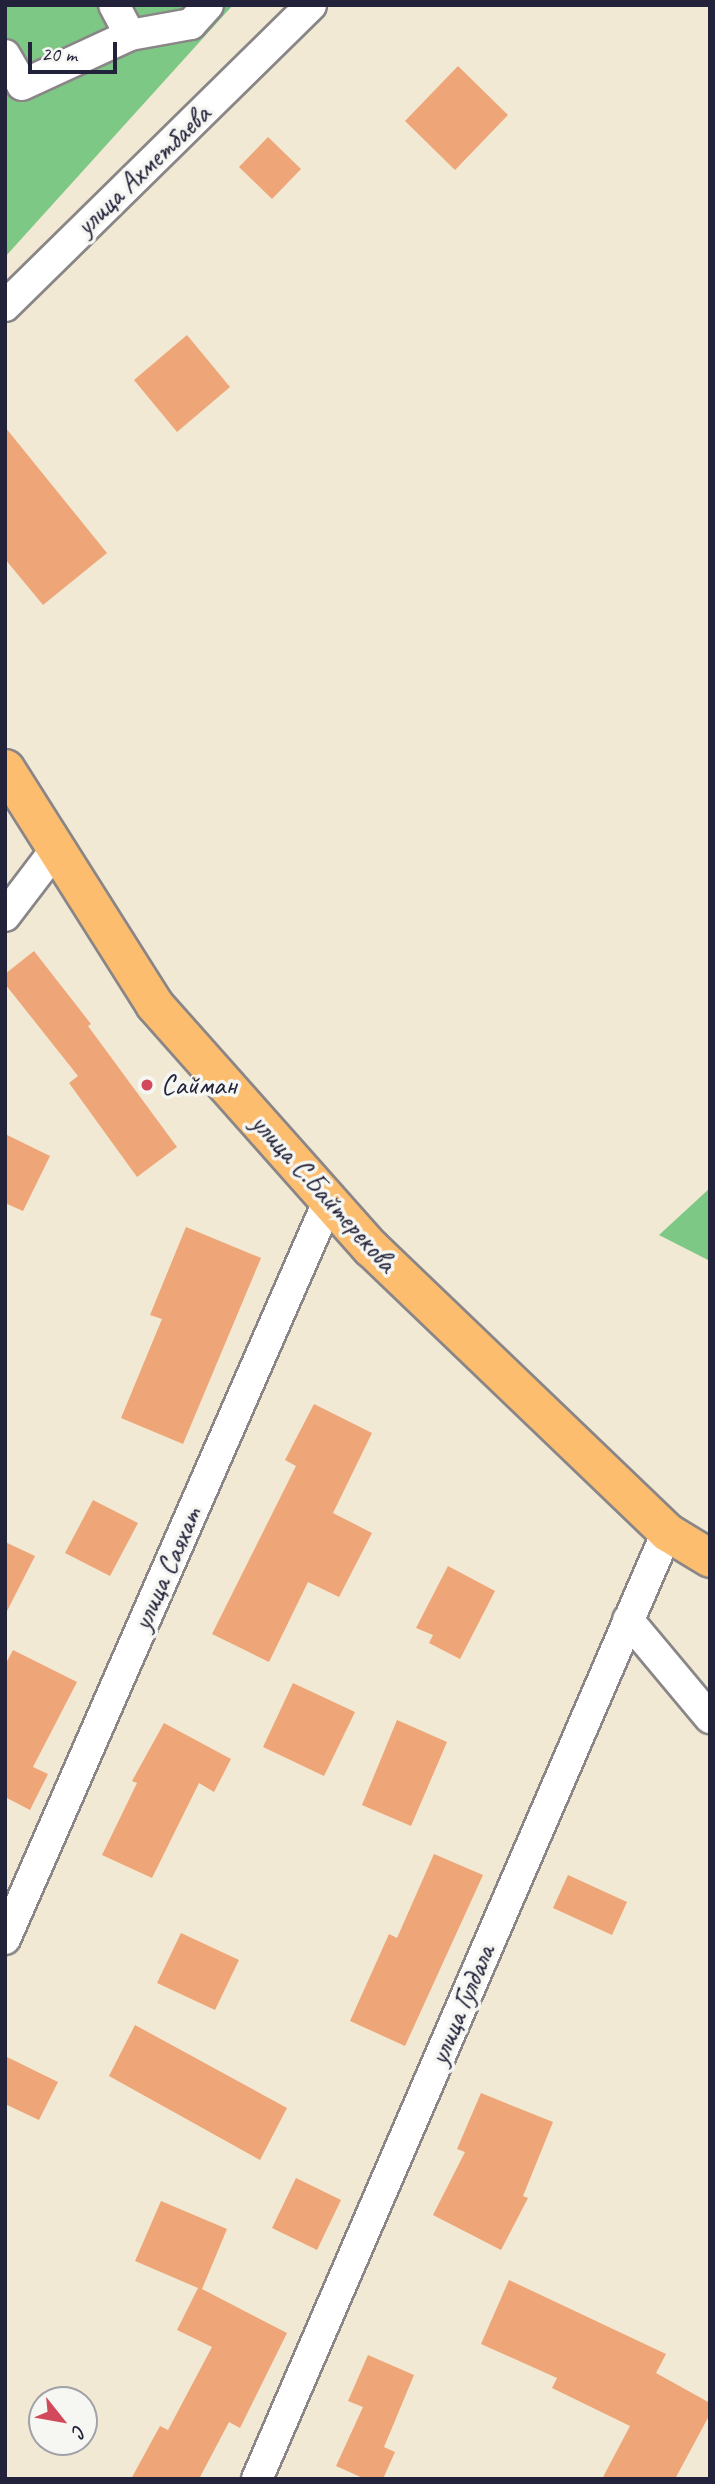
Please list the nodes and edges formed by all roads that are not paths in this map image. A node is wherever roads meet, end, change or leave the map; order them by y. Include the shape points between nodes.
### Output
1 (114, 5) edge
2 (208, 5) edge
3 (312, 5) edge
4 (130, 34) junction
5 (5, 55) edge
6 (5, 306) edge
7 (5, 768) edge
8 (56, 849) junction
9 (5, 916) edge
10 (328, 1200) junction
11 (667, 1532) junction
12 (710, 1558) edge
13 (628, 1620) junction
14 (710, 1718) edge
15 (5, 1938) edge
16 (257, 2479) edge

1 - 4 street
2 - 4 street via 191,24
3 - 6 street, улица Ахметбаева
4 - 5 street via 22,85
7 - 8 main road, улица С.Байтерекова
8 - 9 street
8 - 10 main road, улица С.Байтерекова via 154,1004
10 - 11 main road, улица С.Байтерекова via 371,1248
10 - 15 street, улица Саяхат
11 - 12 main road, улица С.Байтерекова
11 - 13 street, улица Гулдала
13 - 14 street
13 - 16 street, улица Гулдала

